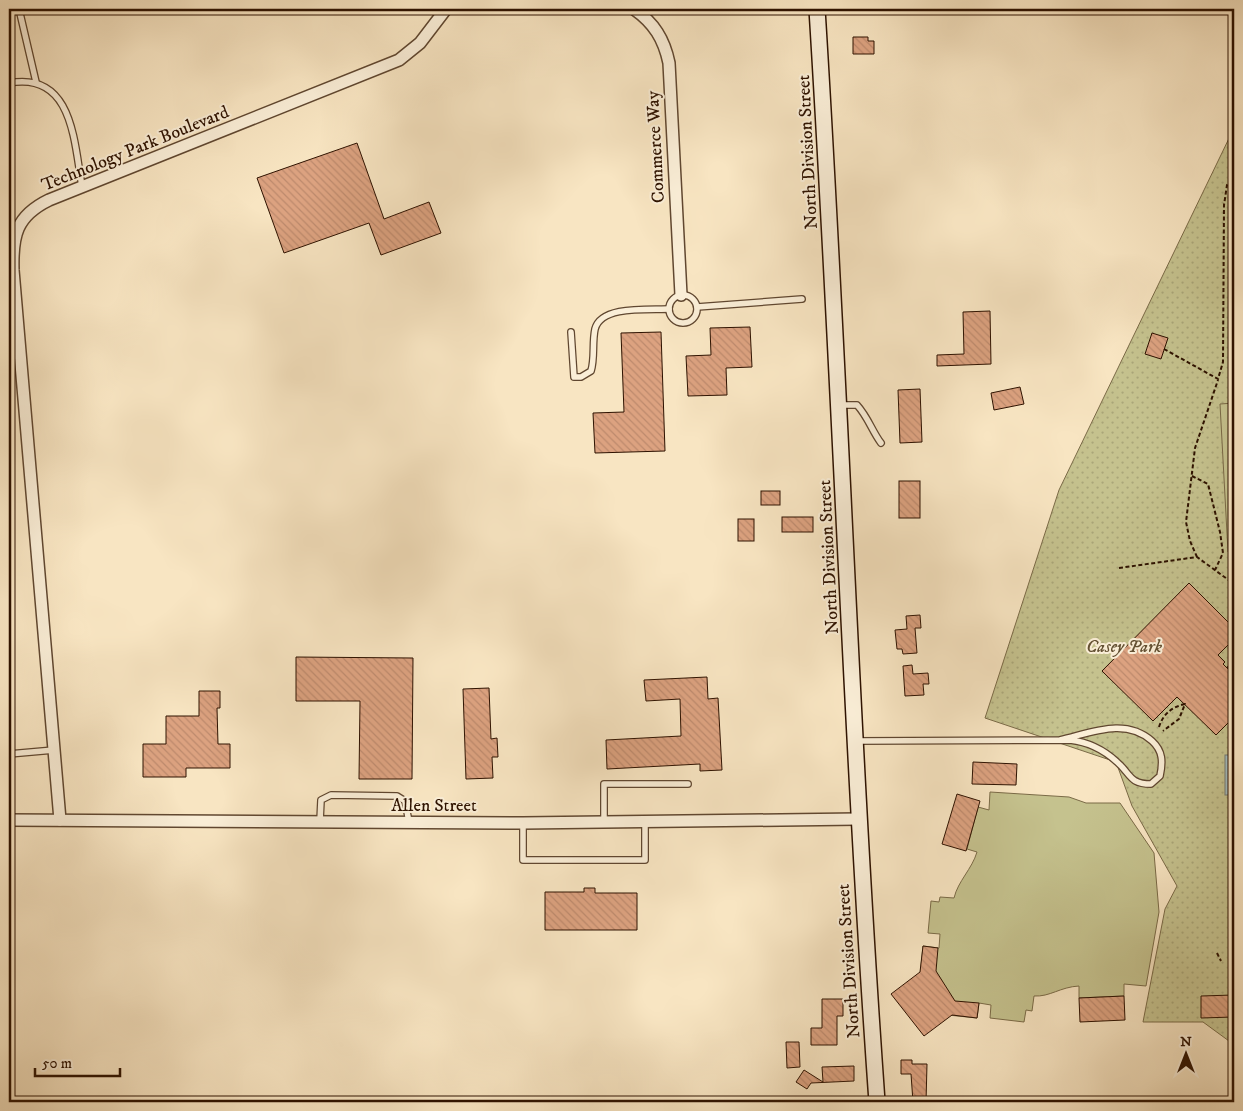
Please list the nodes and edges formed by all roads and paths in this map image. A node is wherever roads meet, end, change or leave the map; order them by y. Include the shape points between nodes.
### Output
1 (18, 9) edge
2 (446, 9) edge
3 (634, 9) edge
4 (818, 9) edge
5 (36, 82) junction
6 (9, 83) edge
7 (1234, 174) edge
8 (82, 187) junction
9 (12, 285) edge
10 (681, 295) junction
11 (802, 299) dead end
12 (697, 307) junction
13 (669, 309) junction
14 (571, 332) dead end
15 (1164, 350) dead end
16 (1218, 379) junction
17 (838, 405) junction
18 (881, 443) dead end
19 (1192, 476) junction
20 (1197, 557) junction
21 (1119, 568) dead end
22 (1215, 570) junction
23 (1234, 584) edge
24 (1234, 661) edge
25 (1227, 668) dead end
26 (1159, 727) dead end
27 (1163, 731) dead end
28 (1060, 740) junction
29 (854, 741) junction
30 (54, 750) junction
31 (9, 754) edge
32 (688, 784) dead end
33 (858, 819) junction
34 (9, 820) edge
35 (60, 820) junction
36 (320, 821) junction
37 (409, 822) junction
38 (604, 822) junction
39 (645, 822) junction
40 (523, 823) junction
41 (1217, 953) dead end
42 (1221, 961) dead end
43 (876, 1102) edge

1 - 5 lane
2 - 8 street, Technology Park Boulevard via 414,49 391,65
3 - 10 street, Commerce Way via 661,36 669,63
4 - 17 street, North Division Street
5 - 6 lane
5 - 8 lane via 54,93 66,108
7 - 16 path via 1227,185 1224,205 1223,362
8 - 9 street, Technology Park Boulevard via 40,205 23,219 12,248
9 - 30 street, Technology Park Boulevard
10 - 12 lane via 690,297
10 - 13 lane via 672,300
11 - 12 lane
12 - 13 lane via 696,317 684,324 671,318
13 - 14 lane via 614,312 604,316 596,326 591,371 581,377 574,377
15 - 16 path
16 - 19 path via 1195,448
17 - 18 lane via 857,405 866,414
17 - 29 street, North Division Street
19 - 20 path via 1186,522
19 - 22 path via 1208,484 1220,532 1223,553
20 - 21 path
20 - 22 path
22 - 23 path
24 - 25 path
26 - 27 path via 1169,711 1185,704 1179,719
28 - 28 lane via 1079,741 1103,751 1128,777 1140,784 1152,784 1160,776 1162,755 1143,733 1132,729 1117,727
28 - 29 lane
29 - 33 street, North Division Street
30 - 31 lane
30 - 35 street, Technology Park Boulevard
32 - 38 lane via 604,784
33 - 39 street, Allen Street
33 - 43 street, North Division Street
34 - 35 street, Allen Street
35 - 36 street, Allen Street
36 - 37 street, Allen Street
36 - 37 lane via 321,800 331,796 397,796 406,801
37 - 40 street, Allen Street
38 - 39 street, Allen Street
38 - 40 street, Allen Street
39 - 40 lane via 645,860 523,860
41 - 42 path

